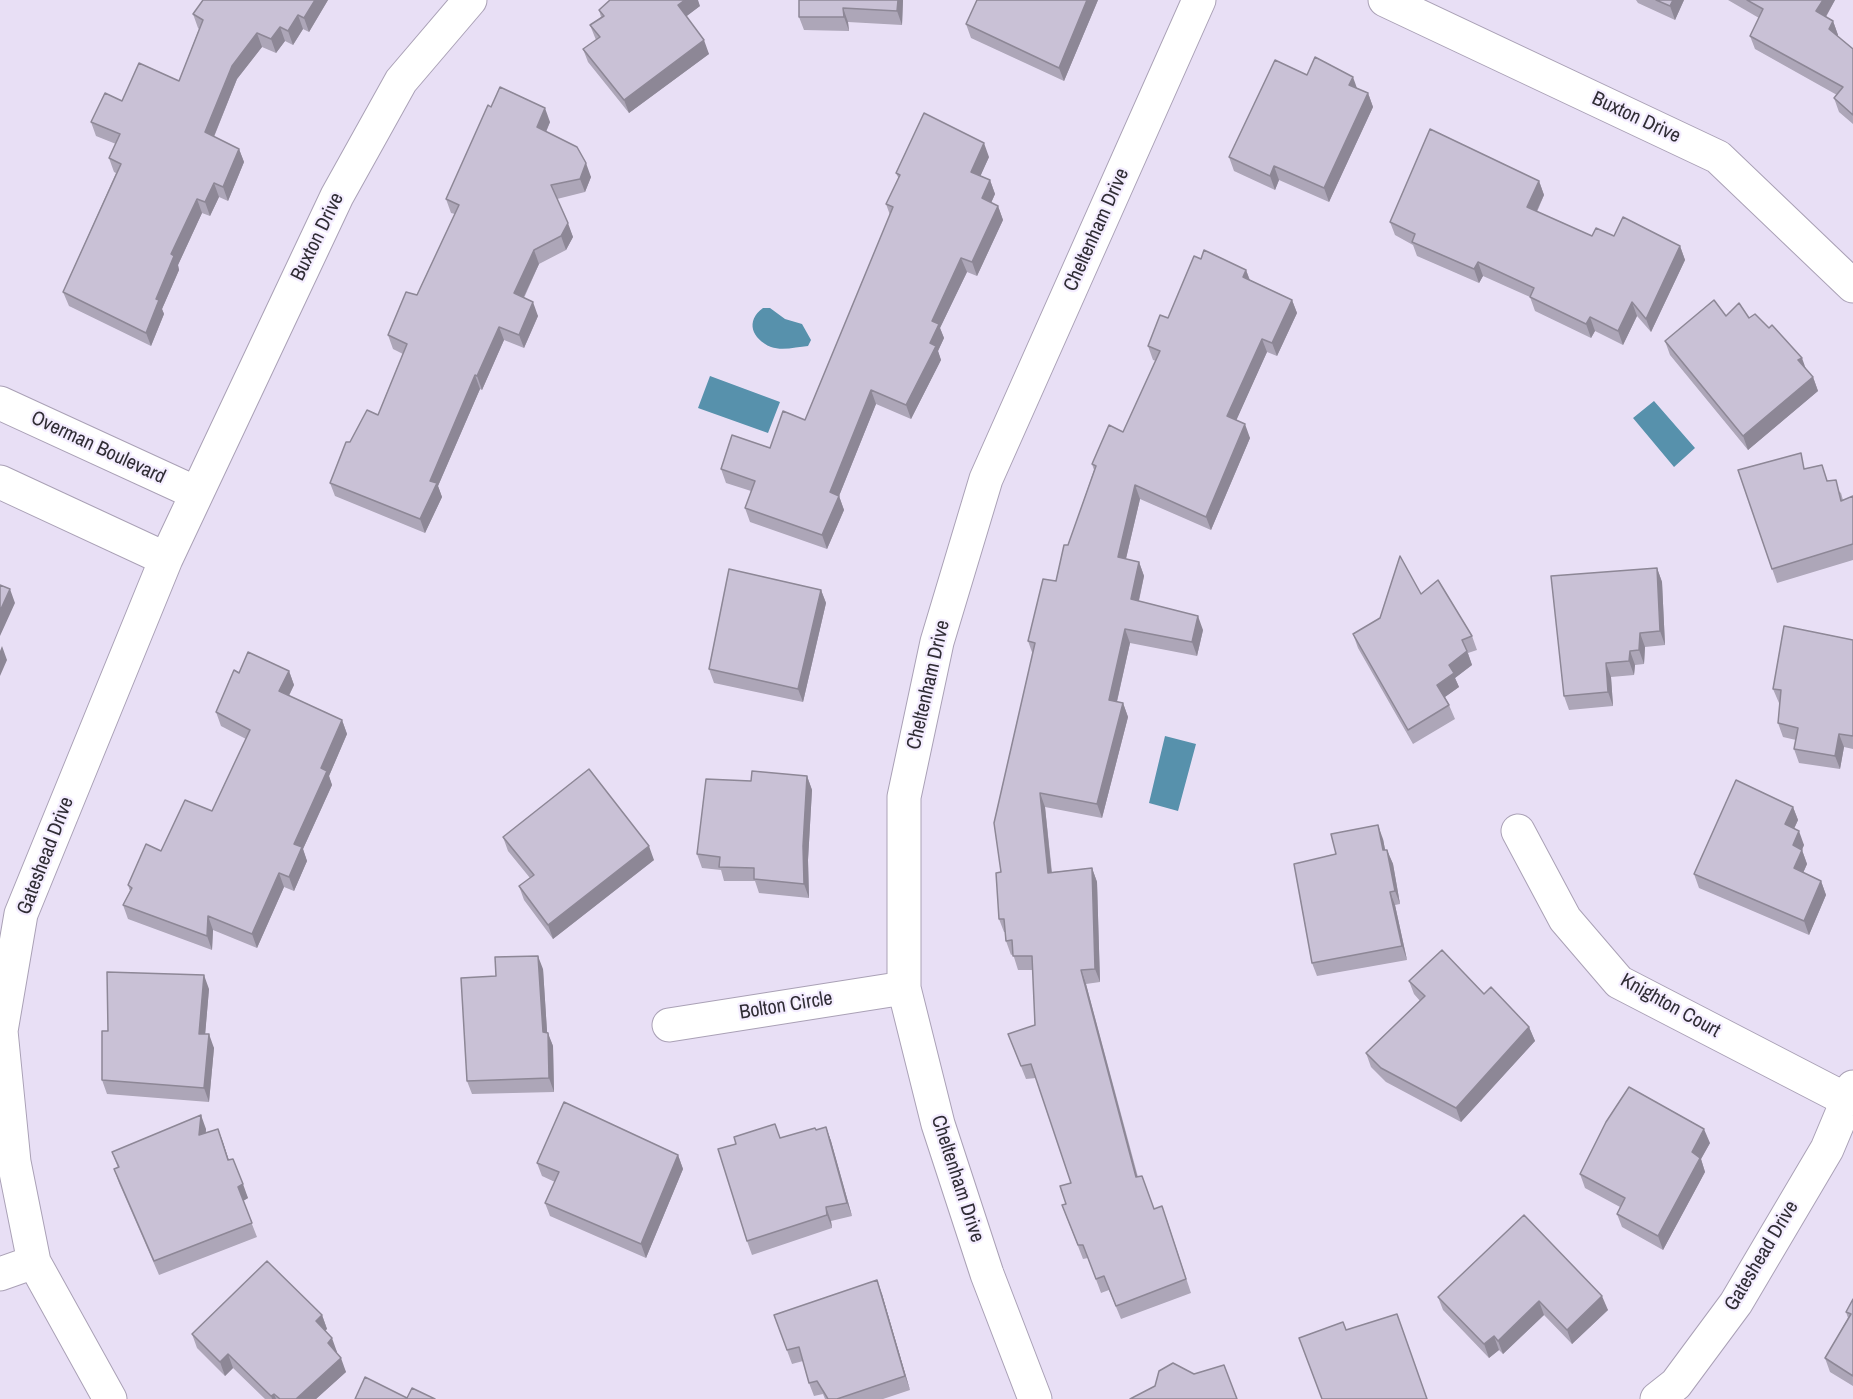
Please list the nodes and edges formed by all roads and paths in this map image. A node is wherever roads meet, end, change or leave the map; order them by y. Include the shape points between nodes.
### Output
1 (470, 0) edge
2 (1199, 0) edge
3 (1385, 0) edge
4 (1853, 286) edge
5 (0, 403) edge
6 (0, 482) edge
7 (196, 493) junction
8 (166, 559) junction
9 (1518, 831) dead end
10 (904, 988) junction
11 (669, 1025) dead end
12 (1850, 1093) edge
13 (34, 1262) junction
14 (0, 1274) edge
15 (110, 1399) edge
16 (1035, 1399) edge
17 (1657, 1399) edge

1 - 7 street, Buxton Drive via 401,81 337,196
2 - 10 street, Cheltenham Drive via 986,479 940,631 904,797
3 - 4 street, Buxton Drive via 1718,157
5 - 7 street, Overman Boulevard
6 - 8 street
7 - 8 street, Gateshead Drive
8 - 13 street, Gateshead Drive via 21,914 1,1031 14,1162
9 - 12 street, Knighton Court via 1565,919 1619,982
10 - 11 street, Bolton Circle
10 - 16 street, Cheltenham Drive via 938,1124 987,1274
12 - 17 street, Gateshead Drive via 1827,1149 1736,1303 1677,1384
13 - 14 street
13 - 15 street, Gateshead Drive

